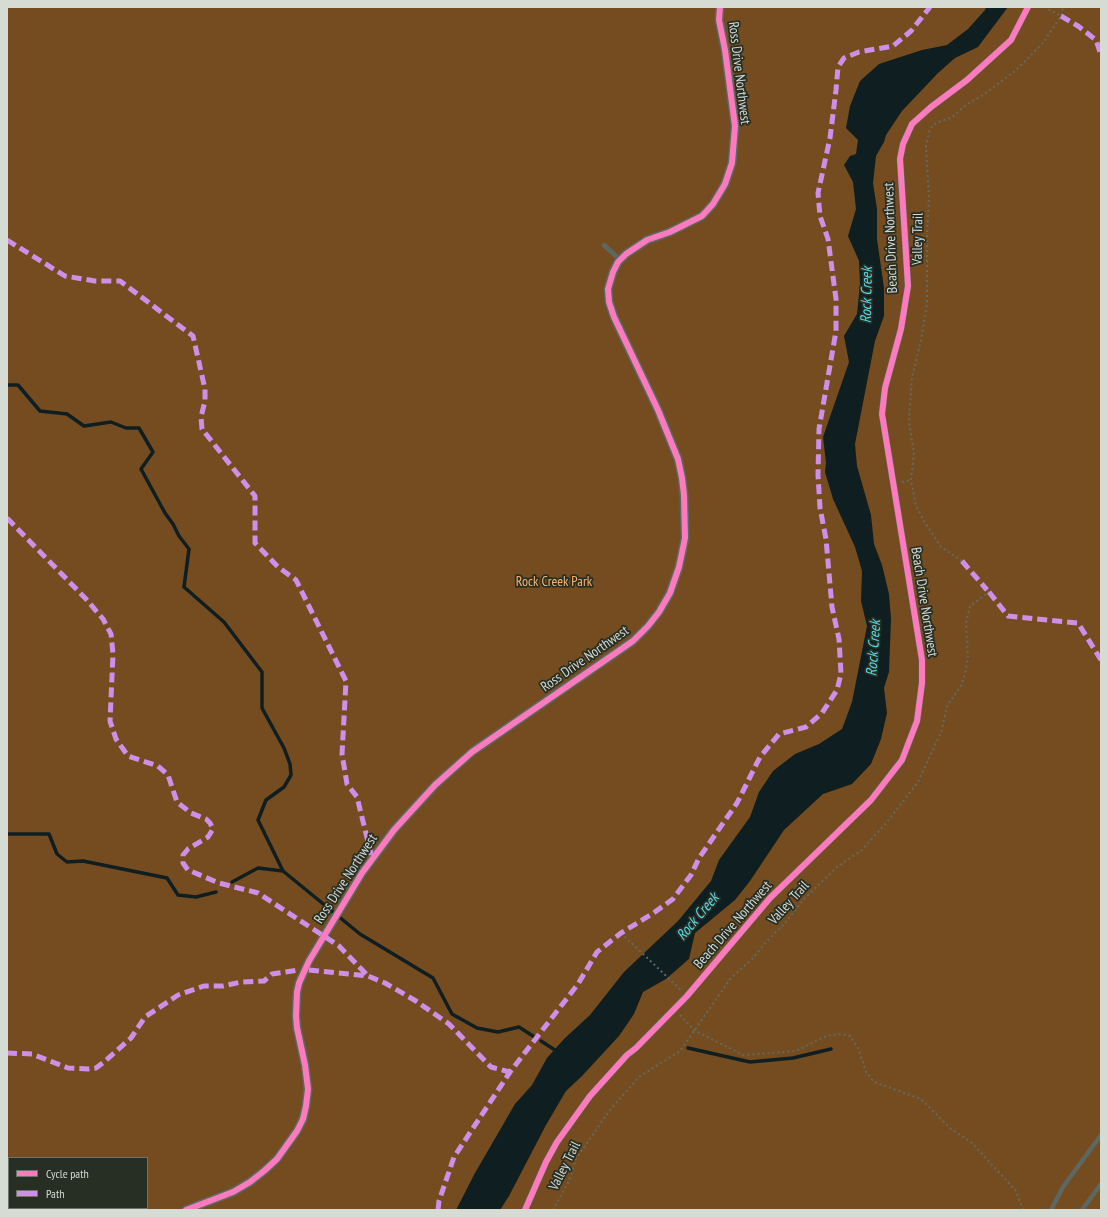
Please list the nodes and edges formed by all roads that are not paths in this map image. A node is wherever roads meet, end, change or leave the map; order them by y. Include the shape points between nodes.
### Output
1 (720, 7) edge
2 (1028, 7) edge
3 (604, 245) dead end
4 (620, 260) junction
5 (1101, 1135) edge
6 (1101, 1184) edge
7 (186, 1210) edge
8 (525, 1210) edge
9 (1051, 1210) edge
10 (1082, 1210) edge

1 - 4 street, Ross Drive Northwest via 719,20 735,126 732,163 725,184 702,216 647,240
2 - 8 street, Beach Drive Northwest via 1011,40 967,80 912,124 903,144 900,159 908,286 901,329 885,388 882,414 922,660 917,721 902,760 871,800 770,898 687,996 590,1096 557,1142
3 - 4 lane
4 - 7 street, Ross Drive Northwest via 608,289 609,302 614,318 661,417 678,459 682,478 684,538 679,567 670,593 659,612 633,641 472,752 448,772 405,816 362,873 309,960 299,982 296,1003 297,1028 308,1089 306,1106 297,1131 277,1158 250,1182
5 - 9 lane via 1063,1187
6 - 10 lane

